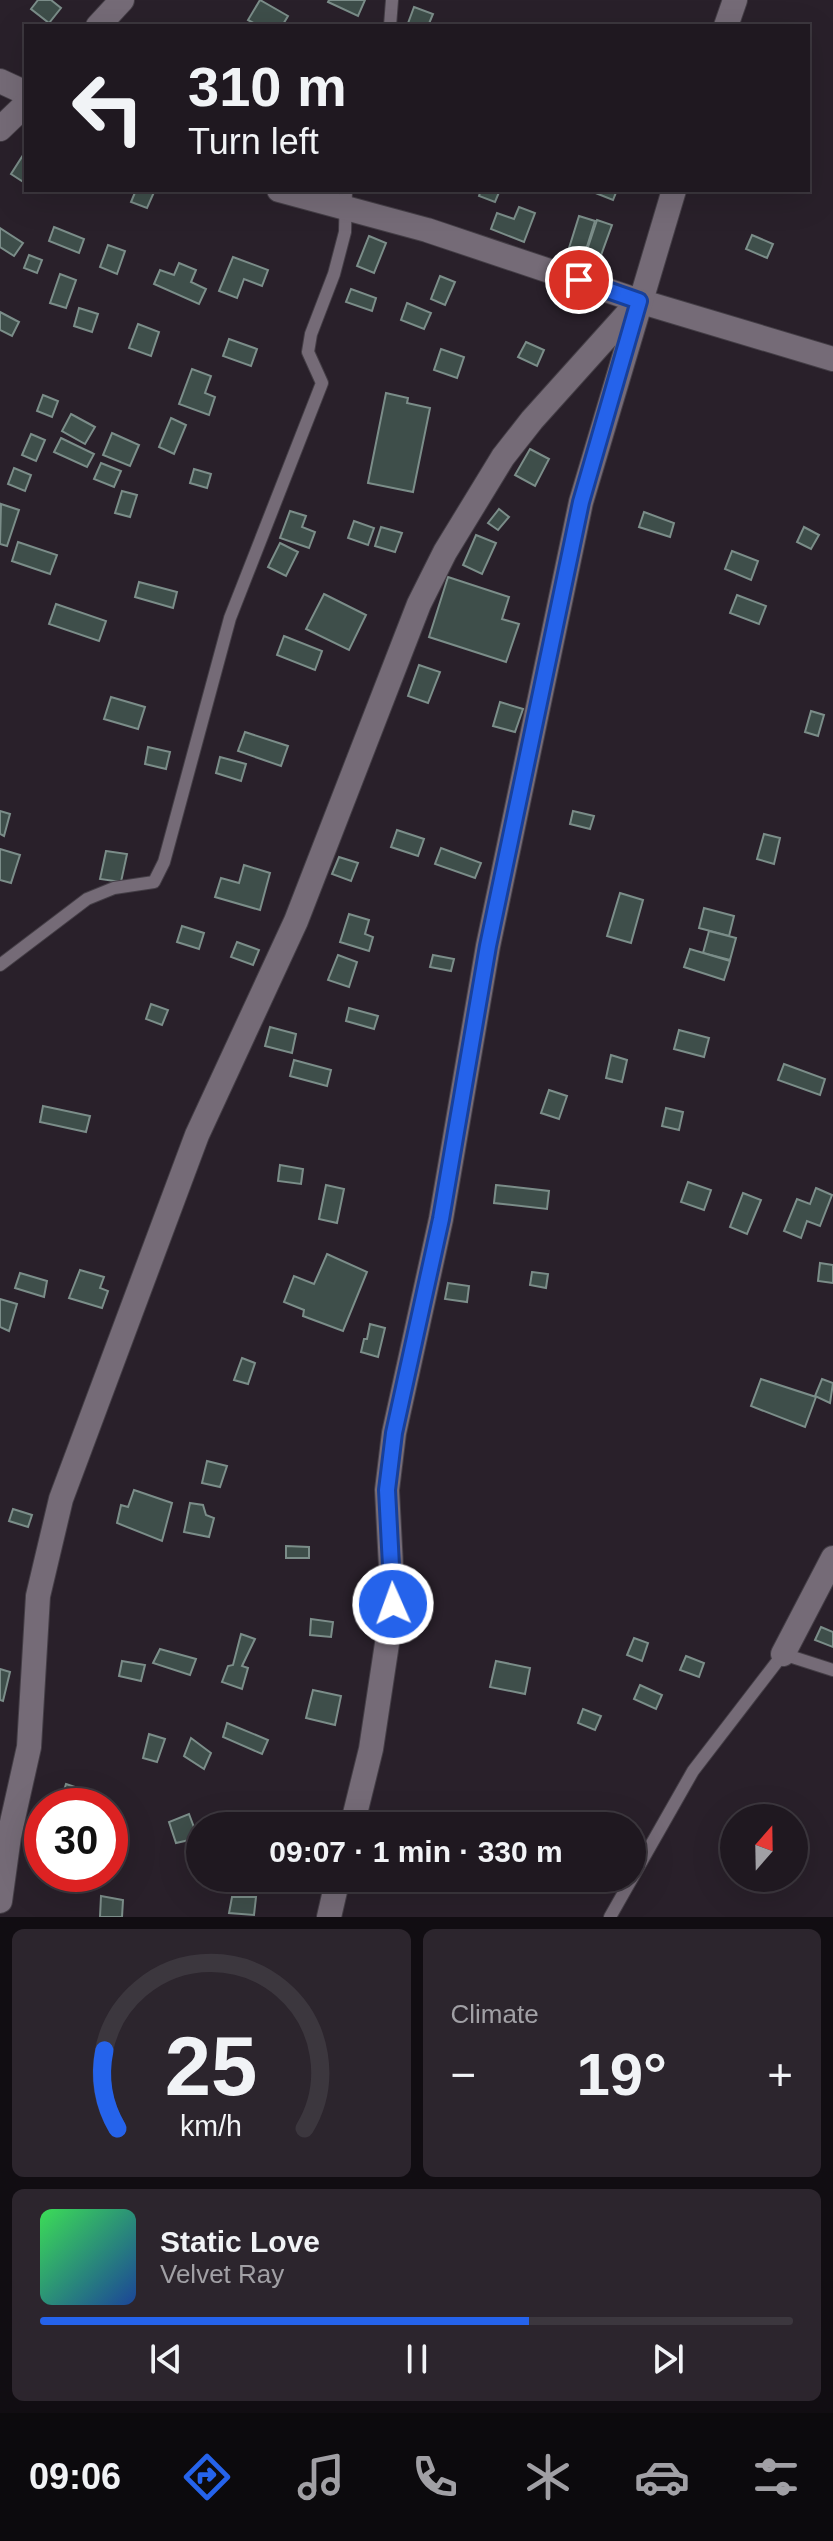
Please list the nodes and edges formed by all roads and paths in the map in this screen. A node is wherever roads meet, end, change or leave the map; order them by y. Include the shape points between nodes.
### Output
1 (122, 0) edge
2 (392, 0) edge
3 (735, 0) edge
4 (100, 24) edge
5 (390, 24) edge
6 (727, 24) edge
7 (0, 81) edge
8 (24, 92) edge
9 (24, 106) edge
10 (0, 129) edge
11 (292, 192) edge
12 (673, 192) edge
13 (345, 200) edge
14 (639, 301) junction
15 (833, 359) edge
16 (0, 965) edge
17 (833, 1558) edge
18 (783, 1654) junction
19 (833, 1670) edge
20 (355, 1812) edge
21 (335, 1892) edge
22 (0, 1901) edge
23 (329, 1917) edge
24 (610, 1917) edge

1 - 4 street
2 - 5 lane
3 - 6 street
7 - 8 street
9 - 10 street
11 - 13 street
12 - 14 street
13 - 14 street
13 - 16 lane via 345,232 308,352 322,383 230,618 164,862 154,882 114,888 87,899
14 - 15 street
14 - 20 street via 581,502 394,1433 387,1490 393,1604 371,1749
14 - 22 street via 503,457 445,552 414,616 296,921 197,1135 51,1534 38,1596 29,1747
17 - 18 street
18 - 19 lane
18 - 24 lane via 693,1771
21 - 23 street

